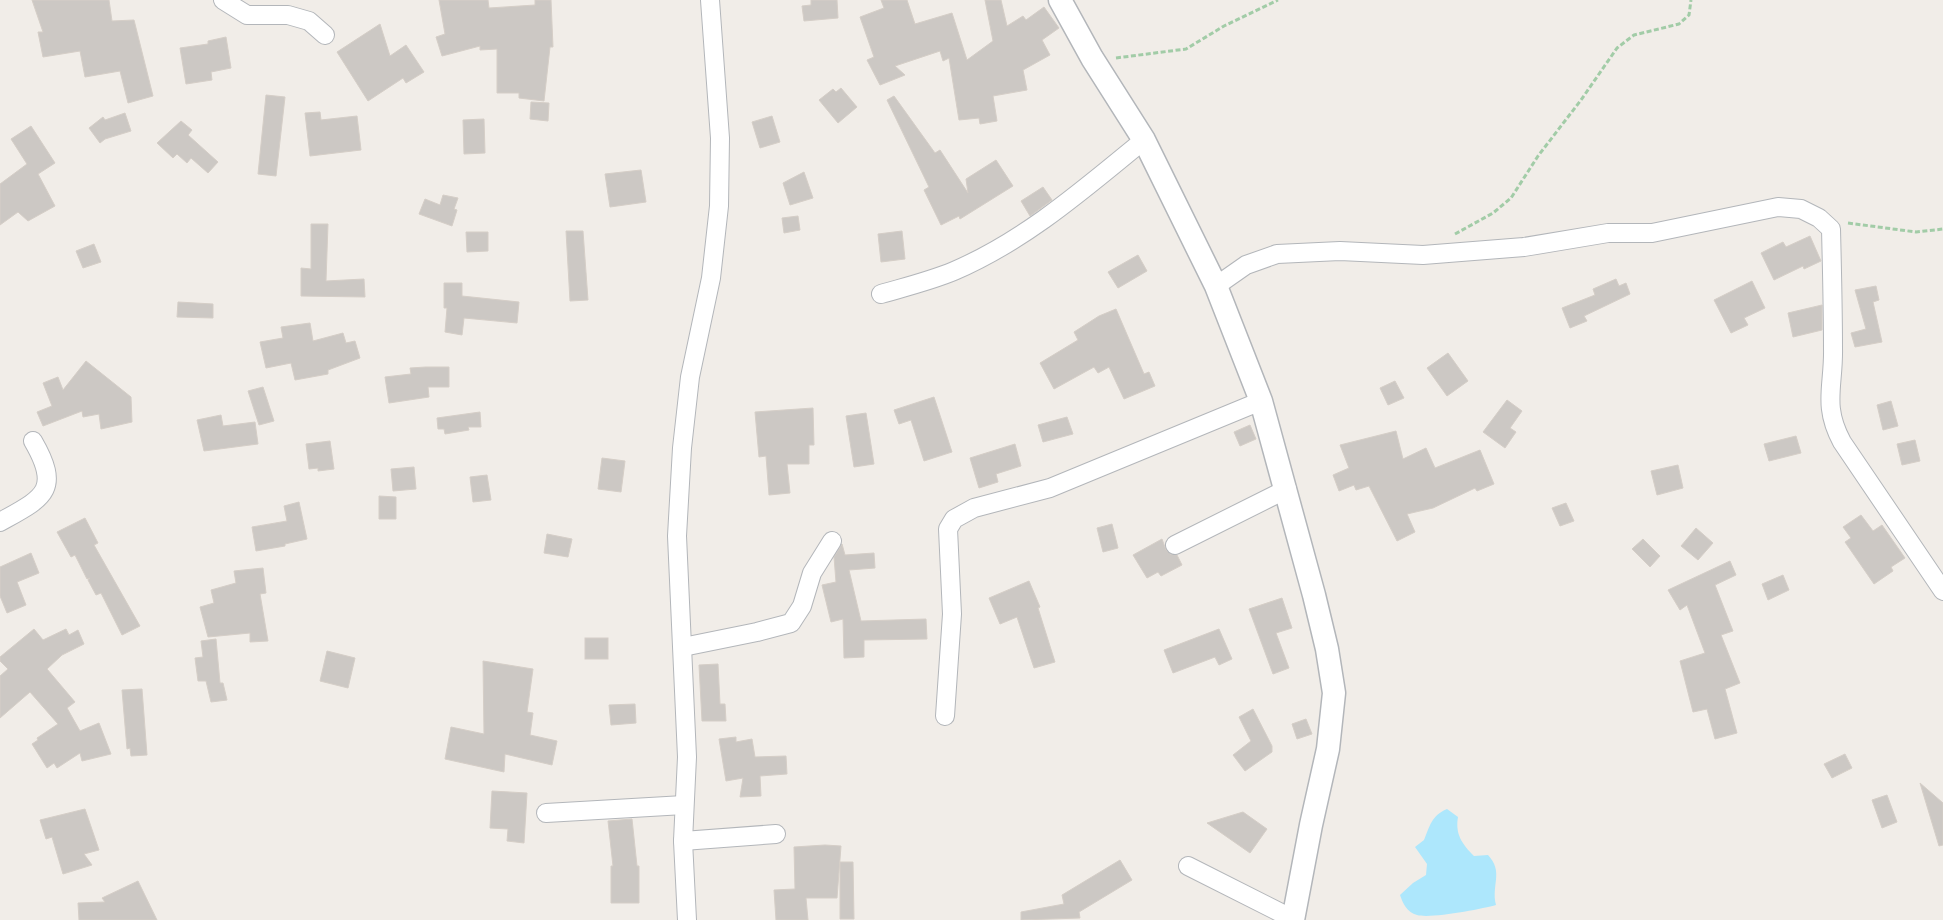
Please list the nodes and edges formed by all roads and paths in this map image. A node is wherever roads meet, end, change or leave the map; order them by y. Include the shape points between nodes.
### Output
1 (223, 0) edge
2 (710, 0) edge
3 (1060, 0) edge
4 (1278, 0) edge
5 (1691, 0) edge
6 (325, 35) dead end
7 (1092, 58) junction
8 (1144, 140) junction
9 (1831, 229) junction
10 (1943, 229) edge
11 (1450, 237) dead end
12 (1216, 286) junction
13 (881, 294) dead end
14 (1261, 401) junction
15 (33, 441) dead end
16 (1287, 489) junction
17 (0, 522) edge
18 (832, 541) dead end
19 (1175, 545) dead end
20 (1943, 591) edge
21 (683, 647) junction
22 (945, 716) dead end
23 (684, 805) junction
24 (546, 813) dead end
25 (776, 834) dead end
26 (683, 841) junction
27 (1188, 866) dead end
28 (687, 920) edge
29 (1293, 920) edge

1 - 6 street via 247,15 288,15 309,21
2 - 21 street via 720,138 718,206 711,278 690,377 682,448 678,594
3 - 7 street
4 - 7 path via 1186,49 1119,58
5 - 11 path via 1689,15 1678,24 1634,35 1618,48 1511,198 1493,213
7 - 8 street
8 - 12 street
8 - 13 street via 1062,207 994,251 953,271
9 - 10 path via 1848,222 1916,232
9 - 12 street via 1801,208 1778,207 1652,234 1608,233 1514,248 1423,255 1340,251 1277,254 1246,265
9 - 20 street via 1833,360 1829,401 1832,423
12 - 14 street
14 - 16 street
14 - 22 street via 1050,488 974,508 954,519 948,530 952,614
15 - 17 street via 44,461 48,484 42,495
16 - 19 street
16 - 29 street via 1327,649 1334,693 1328,749
18 - 21 street via 812,573 802,606 791,623
21 - 23 street via 687,757
23 - 24 street
23 - 26 street
25 - 26 street
26 - 28 street
27 - 29 street

